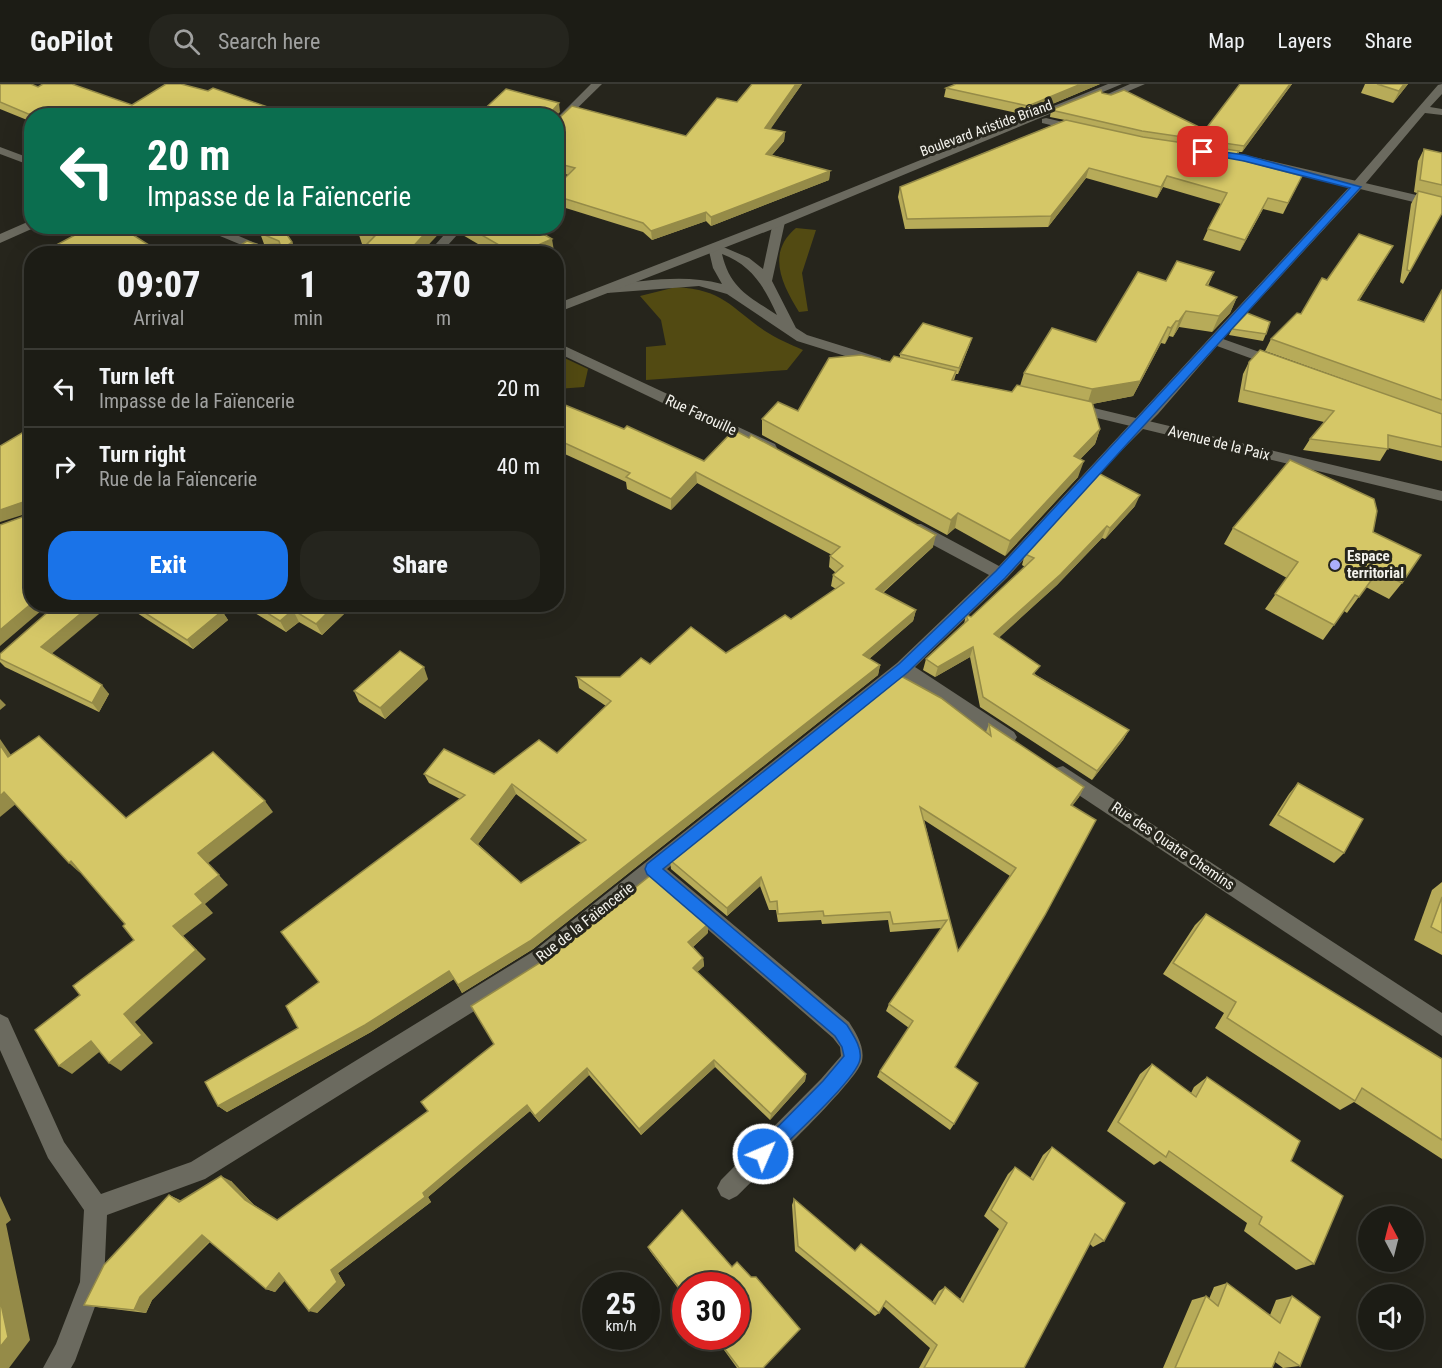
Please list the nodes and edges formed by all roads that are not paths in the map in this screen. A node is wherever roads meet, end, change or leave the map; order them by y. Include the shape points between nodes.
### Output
1 (597, 84) edge
2 (1117, 84) edge
3 (1140, 84) edge
4 (1442, 87) edge
5 (1424, 110) junction
6 (1442, 112) edge
7 (564, 118) edge
8 (1046, 121) junction
9 (1090, 132) edge
10 (0, 150) edge
11 (1198, 151) edge
12 (24, 159) edge
13 (1356, 187) junction
14 (841, 197) junction
15 (1442, 205) edge
16 (779, 222) junction
17 (24, 228) edge
18 (223, 234) edge
19 (452, 234) edge
20 (0, 239) edge
21 (255, 246) edge
22 (440, 246) edge
23 (714, 247) junction
24 (767, 279) junction
25 (607, 289) junction
26 (732, 291) junction
27 (564, 306) edge
28 (790, 330) junction
29 (1214, 340) junction
30 (564, 350) edge
31 (888, 364) edge
32 (1289, 367) edge
33 (1055, 404) edge
34 (1140, 423) junction
35 (782, 455) edge
36 (1442, 496) edge
37 (896, 517) edge
38 (1001, 574) junction
39 (903, 668) junction
40 (1020, 745) edge
41 (1050, 765) edge
42 (652, 869) junction
43 (0, 1025) edge
44 (1442, 1025) edge
45 (6, 1052) edge
46 (729, 1188) dead end
47 (96, 1207) junction
48 (56, 1368) edge

1 - 7 street
2 - 14 street, Boulevard Aristide Briand
3 - 8 street, Boulevard Aristide Briand
4 - 5 street, Rue de la Faïencerie
5 - 6 street
5 - 13 street, Rue de la Faïencerie
8 - 9 street
8 - 14 street, Boulevard Aristide Briand
10 - 12 street
11 - 13 street via 1245,158
13 - 15 street
13 - 29 street, Rue de la Faïencerie
14 - 16 street, Boulevard Aristide Briand
16 - 23 street, Boulevard Aristide Briand
16 - 24 street
17 - 20 street
18 - 21 street
19 - 22 street
23 - 24 street via 747,261
23 - 25 street, Boulevard Aristide Briand
23 - 26 street via 719,268
24 - 28 street
25 - 26 street via 699,282
25 - 27 street, Boulevard Aristide Briand
26 - 28 street
28 - 31 street via 830,348
29 - 32 street
29 - 34 street, Rue de la Faïencerie
30 - 35 street, Rue Farouille
33 - 34 street, Avenue de la Paix
34 - 36 street, Avenue de la Paix
34 - 38 street, Rue de la Faïencerie
37 - 38 street
38 - 39 street, Rue de la Faïencerie
39 - 40 street
39 - 42 street, Rue de la Faïencerie
41 - 44 street, Rue des Quatre Chemins
42 - 46 street via 841,1030 850,1044 852,1059 829,1087
42 - 47 street, Rue de la Faïencerie via 541,958 197,1171
43 - 45 street
45 - 47 street via 56,1150
47 - 48 street via 92,1282 66,1352

